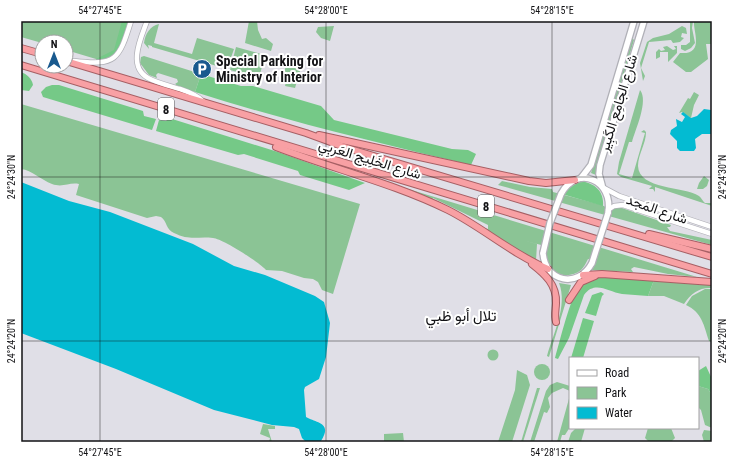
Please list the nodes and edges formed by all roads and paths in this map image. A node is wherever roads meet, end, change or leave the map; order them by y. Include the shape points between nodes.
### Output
1 (131, 21) edge
2 (147, 21) edge
3 (634, 21) edge
4 (644, 21) edge
5 (21, 48) edge
6 (34, 52) edge
7 (74, 62) edge
8 (74, 63) edge
9 (21, 65) edge
10 (204, 102) junction
11 (306, 133) junction
12 (261, 138) junction
13 (578, 179) junction
14 (603, 187) junction
15 (608, 212) junction
16 (712, 227) edge
17 (631, 232) junction
18 (712, 234) edge
19 (712, 249) edge
20 (518, 253) junction
21 (712, 257) edge
22 (548, 268) junction
23 (602, 274) junction
24 (712, 274) edge
25 (583, 275) junction
26 (712, 282) edge
27 (570, 300) dead end
28 (556, 322) dead end

1 - 7 street via 123,46 113,58 98,64
2 - 10 street via 137,54 141,72 149,79 190,92
3 - 13 main road, شارع الجامِع الكَبِير via 591,165
4 - 14 main road, شارع الجامِع الكَبِير via 600,165 599,174
5 - 6 highway
8 - 10 highway, شارع الخَلِيج العَربِي / 8
9 - 12 highway, شارع الخَلِيج العَربِي / 8
10 - 11 highway, شارع الخَلِيج العَربِي / 8
11 - 13 highway via 529,181 546,183
11 - 17 highway, شارع الخَلِيج العَربِي / 8 via 347,148
12 - 20 highway via 284,150 424,199 481,228
12 - 24 highway, شارع الخَلِيج العَربِي / 8
13 - 14 main road via 590,179
13 - 22 main road, شارع الجامِع الكَبِير, bridge via 564,187 550,223 543,252
14 - 15 main road, شارع الجامِع الكَبِير via 608,195
14 - 16 street, شارع المَجد via 619,196
15 - 18 street, شارع المَجد via 614,206 623,204
15 - 25 main road, bridge via 601,241 592,263
17 - 19 highway via 651,234
17 - 21 highway, شارع الخَلِيج العَربِي / 8
20 - 22 highway
20 - 28 highway via 551,282 556,301
22 - 25 main road via 553,274 565,279
23 - 25 highway
23 - 26 highway
23 - 27 highway via 581,282

